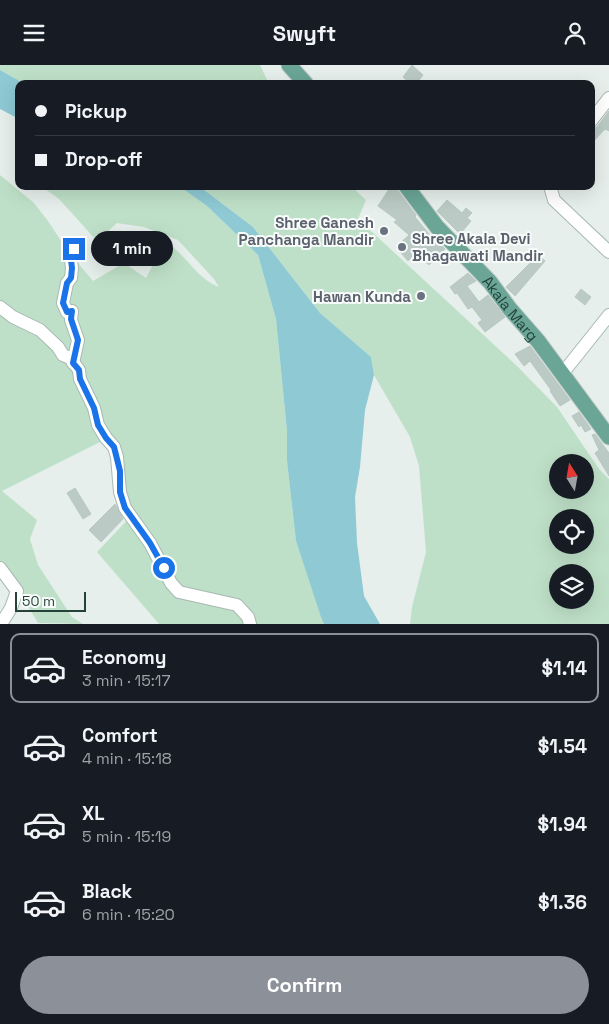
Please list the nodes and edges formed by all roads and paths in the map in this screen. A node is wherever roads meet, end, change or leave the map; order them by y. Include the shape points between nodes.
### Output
1 (289, 65) edge
2 (302, 80) edge
3 (609, 99) edge
4 (595, 116) edge
5 (409, 190) edge
6 (551, 190) edge
7 (74, 249) dead end
8 (609, 252) edge
9 (0, 307) edge
10 (609, 315) edge
11 (73, 363) junction
12 (562, 374) junction
13 (609, 437) edge
14 (0, 568) edge
15 (0, 624) edge
16 (250, 624) edge

1 - 2 main road
3 - 4 street
5 - 12 main road, Akala Marg via 438,227 490,282
6 - 8 street via 554,200
7 - 11 street via 70,252 71,278 63,303 67,312 72,311 71,319 78,340
9 - 11 street via 40,330
10 - 12 street
11 - 16 street via 79,370 98,425 114,447 125,508 150,543 171,583 179,592 237,605
12 - 13 main road, Akala Marg
14 - 15 street via 17,591

